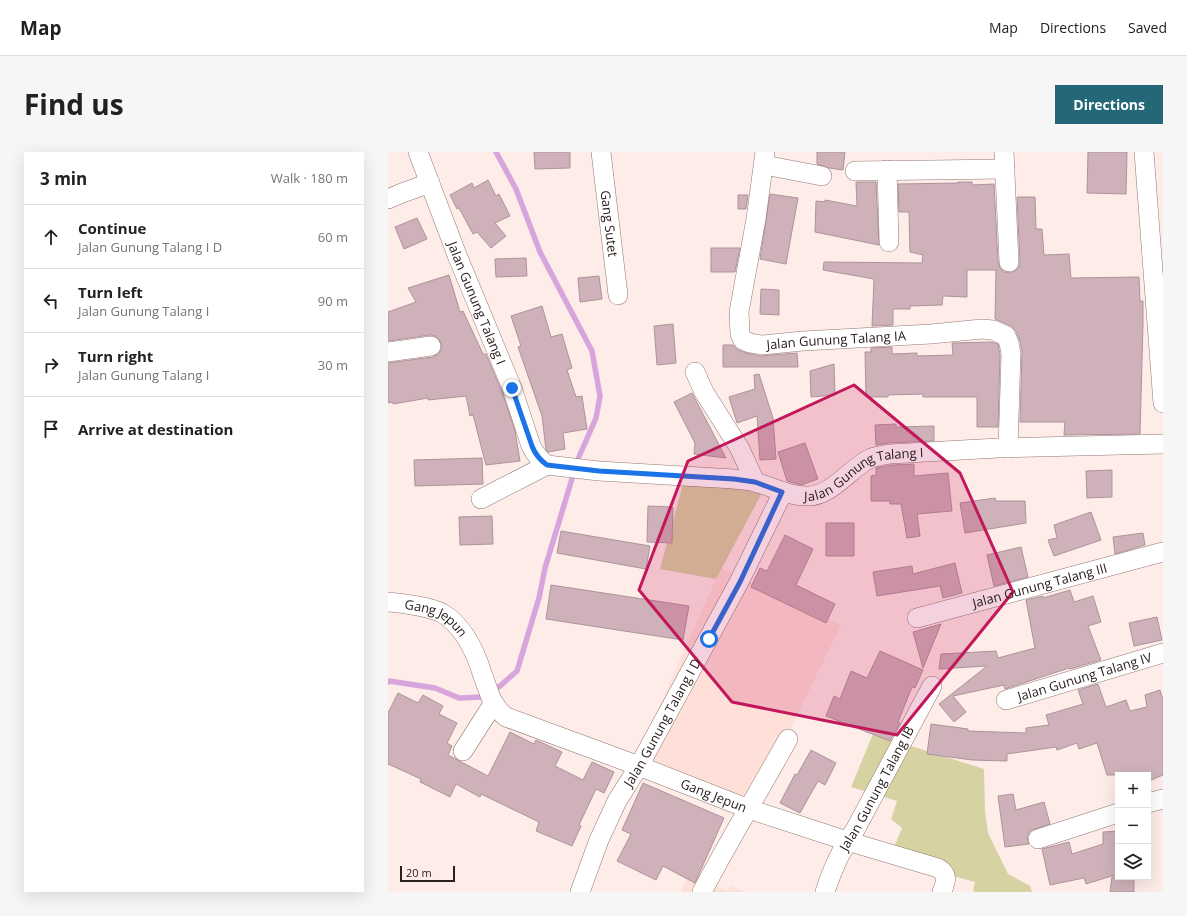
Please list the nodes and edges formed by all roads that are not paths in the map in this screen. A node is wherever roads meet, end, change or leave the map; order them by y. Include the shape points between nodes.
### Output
1 (418, 152) edge
2 (601, 152) edge
3 (1144, 152) edge
4 (765, 158) edge
5 (1004, 161) edge
6 (887, 170) junction
7 (855, 171) dead end
8 (822, 176) dead end
9 (430, 183) junction
10 (388, 199) edge
11 (889, 242) dead end
12 (1009, 262) dead end
13 (1159, 293) edge
14 (618, 295) dead end
15 (431, 346) dead end
16 (388, 352) edge
17 (695, 372) dead end
18 (1163, 403) edge
19 (1163, 444) edge
20 (1008, 448) junction
21 (552, 466) junction
22 (755, 482) junction
23 (782, 492) junction
24 (481, 499) dead end
25 (1163, 552) edge
26 (388, 602) edge
27 (917, 618) dead end
28 (1163, 653) edge
29 (932, 686) dead end
30 (1006, 700) dead end
31 (492, 702) junction
32 (788, 740) dead end
33 (463, 751) dead end
34 (638, 766) junction
35 (1163, 799) edge
36 (1151, 803) edge
37 (749, 809) junction
38 (1115, 814) edge
39 (1038, 839) dead end
40 (847, 841) junction
41 (580, 892) edge
42 (702, 892) edge
43 (824, 892) edge
44 (942, 892) edge

1 - 9 street, Jalan Gunung Talang I
2 - 14 street, Gang Sutet
3 - 13 street
4 - 8 street
4 - 20 street, Jalan Gunung Talang IA via 739,312 740,334 743,340 762,345 972,329 993,330 1006,336 1010,343
5 - 6 street
5 - 12 street
6 - 7 street
6 - 11 street
9 - 10 street
9 - 21 street, Jalan Gunung Talang I via 512,388 535,453 542,462
13 - 18 street
15 - 16 street
17 - 22 street via 704,392 740,449
19 - 20 street, Jalan Gunung Talang I
20 - 23 street, Jalan Gunung Talang I via 878,456 857,467 839,483 810,496
21 - 22 street, Jalan Gunung Talang I via 707,476
21 - 24 street
22 - 23 street, Jalan Gunung Talang I
23 - 34 street, Jalan Gunung Talang I D via 740,582
25 - 27 street, Jalan Gunung Talang III
26 - 31 street, Gang Jepun via 442,613 461,629 471,647
28 - 30 street, Jalan Gunung Talang IV
29 - 40 street, Jalan Gunung Talang IB
31 - 33 street
31 - 34 street, Gang Jepun via 506,717
32 - 37 street
34 - 37 street, Gang Jepun
34 - 41 street, Jalan Gunung Talang I D via 617,801
35 - 36 street
37 - 40 street, Gang Jepun
37 - 42 street
38 - 39 street
40 - 43 street, Jalan Gunung Talang IB
40 - 44 street, Gang Jepun via 938,868 943,871 946,879

